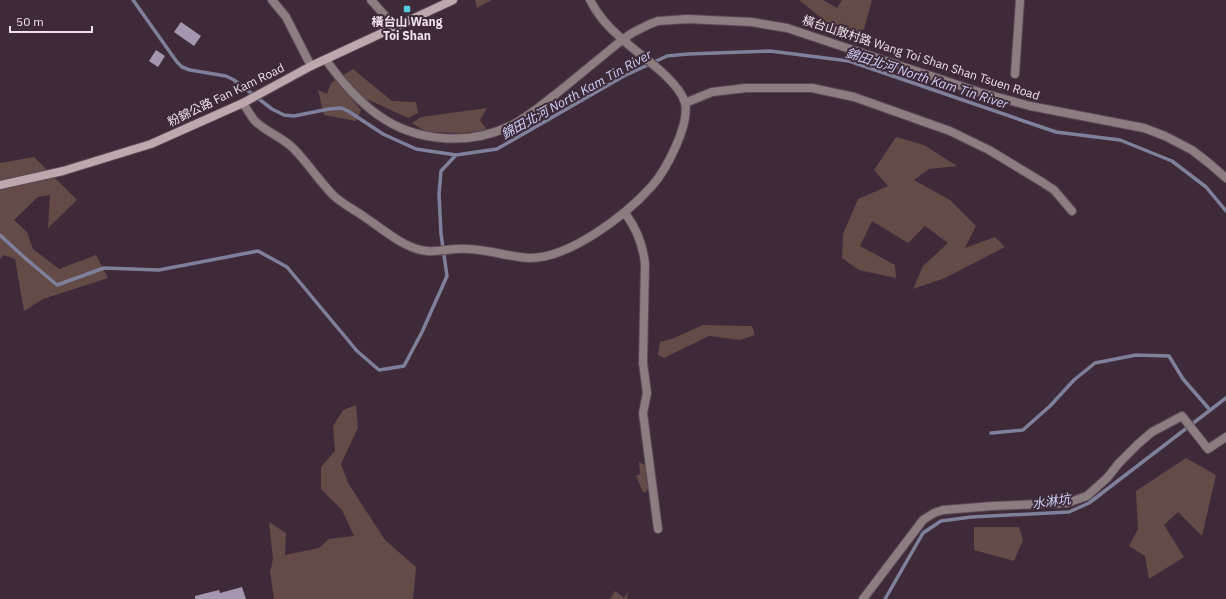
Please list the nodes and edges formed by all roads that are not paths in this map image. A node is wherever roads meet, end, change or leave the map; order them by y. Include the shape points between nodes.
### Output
1 (272, 0) edge
2 (371, 0) edge
3 (454, 0) edge
4 (590, 0) edge
5 (1020, 0) edge
6 (394, 27) junction
7 (622, 40) junction
8 (326, 60) junction
9 (311, 66) junction
10 (1015, 74) dead end
11 (243, 103) junction
12 (685, 103) junction
13 (1226, 178) edge
14 (0, 185) edge
15 (1072, 211) dead end
16 (625, 213) junction
17 (1226, 437) edge
18 (658, 529) dead end
19 (863, 599) edge

1 - 9 street via 286,17
2 - 6 street
3 - 6 main road, 粉錦公路 Fan Kam Road
4 - 7 street via 603,21
5 - 10 street
6 - 8 main road, 粉錦公路 Fan Kam Road
7 - 8 street, 橫台山散村路 Wang Toi Shan Shan Tsuen Road via 548,100 515,123 483,136 461,139 425,135 407,130 384,118 352,92
7 - 12 street via 662,72 676,87
7 - 13 street, 橫台山散村路 Wang Toi Shan Shan Tsuen Road via 650,24 670,20 751,22 787,28 980,92 1030,106 1144,128 1192,150
8 - 9 main road, 粉錦公路 Fan Kam Road
9 - 11 main road, 粉錦公路 Fan Kam Road
11 - 14 main road, 粉錦公路 Fan Kam Road via 151,144 63,171
11 - 16 street via 256,122 292,147 334,196 405,244 422,251 476,249 518,257 544,257 565,251
12 - 15 street via 712,92 746,88 812,88 854,97 950,131 989,150 1048,186
12 - 16 street via 684,120 670,158 656,181
16 - 18 street via 639,237 645,264 644,362 647,393 643,413
17 - 19 street via 1208,449 1182,416 1152,432 1097,488 1078,500 1067,503 943,510 934,513 923,520

